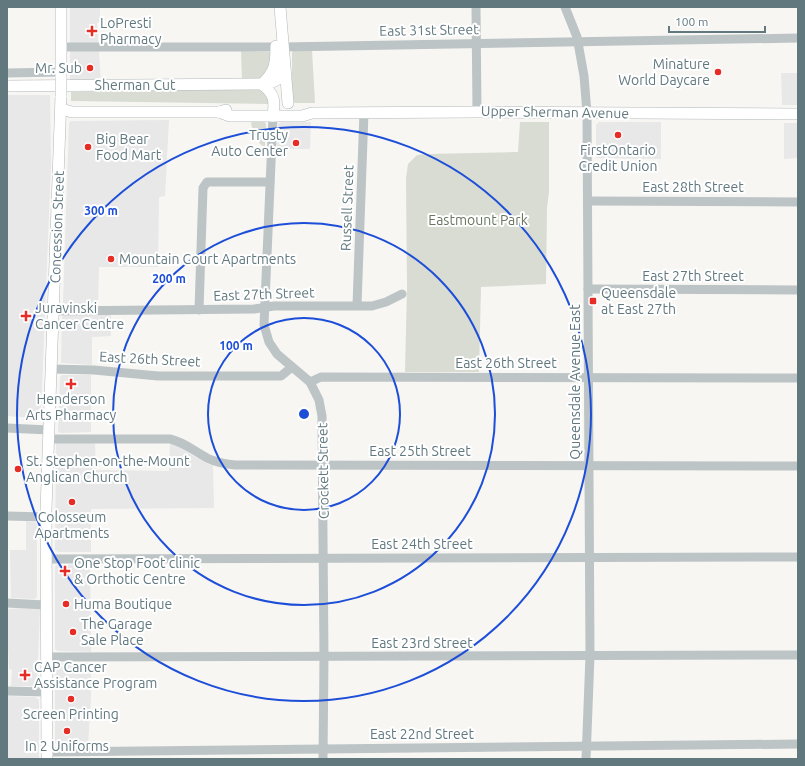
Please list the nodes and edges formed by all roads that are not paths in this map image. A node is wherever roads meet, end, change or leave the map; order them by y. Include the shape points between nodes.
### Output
1 (61, 7) edge
2 (280, 7) edge
3 (476, 7) edge
4 (565, 7) edge
5 (798, 38) edge
6 (578, 42) junction
7 (476, 44) junction
8 (61, 47) junction
9 (279, 47) junction
10 (284, 59) junction
11 (7, 73) edge
12 (61, 75) junction
13 (262, 84) junction
14 (7, 86) edge
15 (288, 103) junction
16 (61, 109) junction
17 (307, 111) junction
18 (364, 112) junction
19 (477, 112) junction
20 (273, 113) junction
21 (587, 113) junction
22 (798, 114) edge
23 (270, 182) junction
24 (588, 201) junction
25 (798, 202) edge
26 (588, 289) junction
27 (798, 290) edge
28 (402, 294) dead end
29 (357, 305) junction
30 (265, 308) junction
31 (199, 310) junction
32 (54, 311) junction
33 (292, 367) junction
34 (51, 370) junction
35 (589, 377) junction
36 (798, 378) edge
37 (310, 382) junction
38 (7, 428) edge
39 (49, 434) junction
40 (322, 465) junction
41 (589, 465) junction
42 (798, 466) edge
43 (7, 516) edge
44 (46, 517) junction
45 (798, 557) edge
46 (323, 558) junction
47 (590, 558) junction
48 (46, 559) junction
49 (7, 603) edge
50 (46, 605) junction
51 (798, 655) edge
52 (590, 656) junction
53 (47, 657) junction
54 (324, 657) junction
55 (7, 691) edge
56 (47, 692) junction
57 (798, 744) edge
58 (586, 747) junction
59 (323, 754) edge
60 (47, 755) edge
61 (586, 759) edge

1 - 8 main road, Concession Street
2 - 9 main road
3 - 7 street
4 - 6 street, Queensdale Avenue East
5 - 6 street, East 31st Street
6 - 7 street, East 31st Street
6 - 21 street, Queensdale Avenue East
7 - 9 street, East 31st Street
7 - 19 street
8 - 9 street, East 31st Street
8 - 12 main road, Concession Street
9 - 10 main road
9 - 13 main road via 274,69
10 - 13 main road via 279,79
10 - 15 main road
11 - 12 street
12 - 16 main road, Concession Street, bridge
13 - 14 main road, Sherman Cut
13 - 15 main road via 275,87
13 - 20 main road via 272,94
15 - 17 main road
16 - 20 main road, Upper Sherman Avenue via 72,112 219,112 230,116
16 - 32 main road, Concession Street
17 - 18 main road, Upper Sherman Avenue
17 - 20 main road, Upper Sherman Avenue
18 - 19 main road, Upper Sherman Avenue
18 - 29 street, Russell Street
19 - 21 main road, Upper Sherman Avenue
20 - 23 street, Crockett Street
21 - 22 main road, Upper Sherman Avenue
21 - 24 street, Queensdale Avenue East
23 - 30 street, Crockett Street
23 - 31 street via 207,182 203,188
24 - 25 street, East 28th Street
24 - 26 street, Queensdale Avenue East
26 - 27 street, East 27th Street
26 - 35 street, Queensdale Avenue East
28 - 29 street, East 27th Street via 379,305
29 - 30 street, East 27th Street
30 - 31 street, East 27th Street
30 - 33 street, Crockett Street via 264,325 269,342 277,354
31 - 32 street, East 27th Street
32 - 34 main road, Concession Street
33 - 34 street, East 26th Street via 281,376 158,376 94,370
33 - 37 street, Crockett Street
34 - 39 main road, Concession Street
35 - 36 street, East 26th Street
35 - 37 street, East 26th Street via 321,377
35 - 41 street, Queensdale Avenue East
37 - 40 street, Crockett Street via 321,404
38 - 39 street, East 25th Street
39 - 40 street, East 25th Street via 170,439 205,457 234,465
39 - 44 main road, Concession Street
40 - 41 street, East 25th Street
40 - 46 street, Crockett Street
41 - 42 street, East 25th Street
41 - 47 street, Queensdale Avenue East
43 - 44 street
44 - 48 main road, Concession Street
45 - 47 street, East 24th Street
46 - 47 street, East 24th Street
46 - 48 street, East 24th Street
46 - 54 street, Crockett Street
47 - 52 street, Queensdale Avenue East
48 - 50 main road, Concession Street
49 - 50 street
50 - 53 main road, Concession Street
51 - 52 street, East 23rd Street
52 - 54 street, East 23rd Street
52 - 58 street, Queensdale Avenue East
53 - 54 street, East 23rd Street
53 - 56 main road, Concession Street
54 - 59 street, Crockett Street
55 - 56 street
56 - 60 main road, Concession Street
57 - 58 street, East 22nd Street
58 - 59 street, East 22nd Street via 373,748
58 - 61 street, Queensdale Avenue East
59 - 60 street, East 22nd Street

